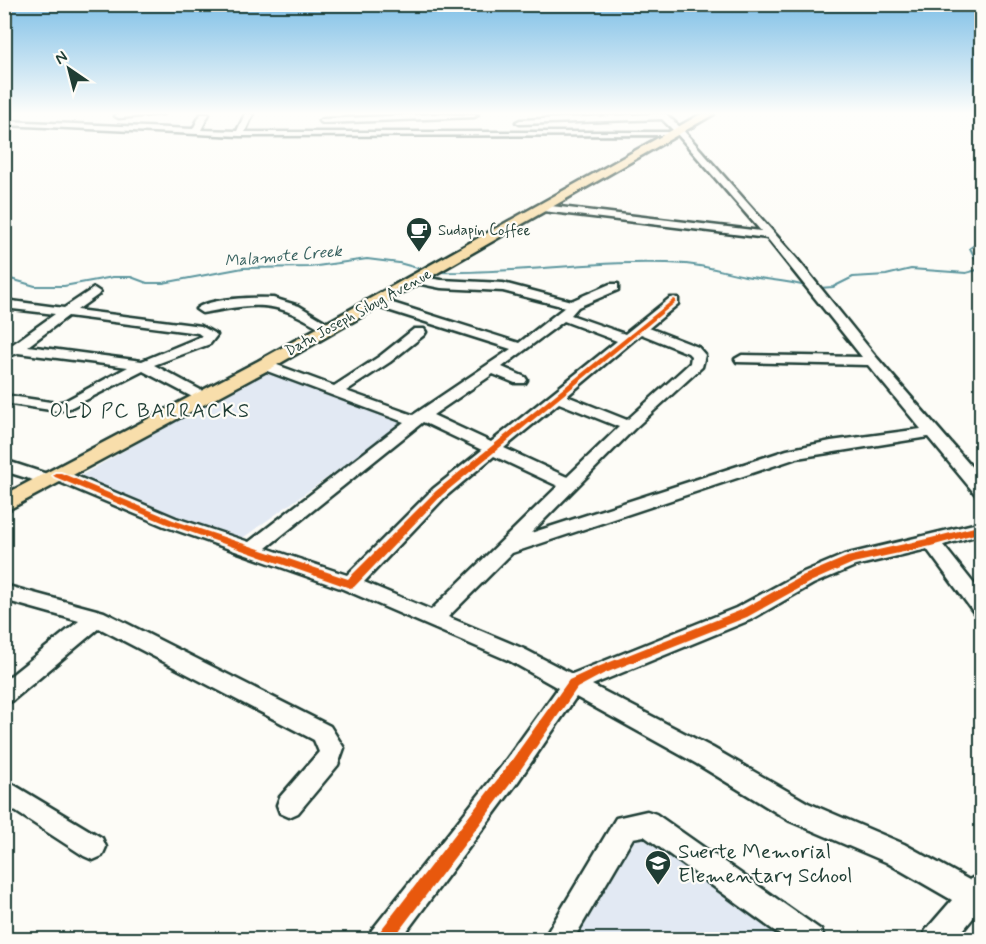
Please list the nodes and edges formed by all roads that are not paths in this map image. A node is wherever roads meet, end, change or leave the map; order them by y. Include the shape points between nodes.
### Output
1 (631, 158) edge
2 (701, 158) edge
3 (543, 208) junction
4 (770, 235) junction
5 (415, 280) junction
6 (614, 287) dead end
7 (94, 292) dead end
8 (674, 301) dead end
9 (376, 302) junction
10 (4, 304) edge
11 (202, 309) dead end
12 (567, 311) junction
13 (63, 312) junction
14 (330, 328) junction
15 (640, 329) junction
16 (419, 332) dead end
17 (625, 339) junction
18 (521, 348) junction
19 (8, 351) edge
20 (742, 359) dead end
21 (872, 361) junction
22 (264, 364) junction
23 (143, 365) junction
24 (491, 368) junction
25 (520, 380) dead end
26 (336, 391) junction
27 (203, 397) junction
28 (557, 397) junction
29 (4, 399) edge
30 (418, 419) junction
31 (629, 426) junction
32 (931, 432) junction
33 (491, 449) junction
34 (4, 465) edge
35 (53, 477) junction
36 (570, 485) junction
37 (981, 491) edge
38 (4, 505) edge
39 (981, 528) edge
40 (931, 542) junction
41 (507, 548) junction
42 (253, 549) junction
43 (350, 584) junction
44 (4, 591) edge
45 (981, 609) edge
46 (97, 618) junction
47 (434, 619) junction
48 (573, 684) junction
49 (4, 694) edge
50 (4, 790) edge
51 (289, 805) dead end
52 (93, 847) dead end
53 (977, 892) edge
54 (389, 937) edge
55 (557, 939) edge
56 (811, 939) edge
57 (936, 939) edge

1 - 3 main road, Datu Joseph Sibug Avenue
2 - 4 street
3 - 4 street
3 - 5 main road, Datu Joseph Sibug Avenue
4 - 21 street
5 - 9 main road, Datu Joseph Sibug Avenue
5 - 12 street via 503,287
6 - 12 street
7 - 13 street
8 - 15 street
9 - 14 main road, Datu Joseph Sibug Avenue
9 - 18 street
10 - 13 street
11 - 14 street via 273,302
12 - 17 street
12 - 18 street
13 - 19 street
13 - 23 street via 210,334 205,341
14 - 22 main road, Datu Joseph Sibug Avenue
15 - 17 street
15 - 31 street via 693,350 698,360 685,377
16 - 26 street
17 - 28 street
18 - 24 street
19 - 23 street
20 - 21 street
21 - 32 street
22 - 26 street
22 - 27 main road, Datu Joseph Sibug Avenue
23 - 27 street
23 - 29 street via 84,398 57,407
24 - 25 street
24 - 30 street
26 - 30 street
27 - 35 main road, Datu Joseph Sibug Avenue
28 - 31 street
28 - 33 street
30 - 33 street
30 - 42 street
31 - 36 street
32 - 37 street
32 - 41 street via 794,454
33 - 36 street
33 - 43 street via 439,493
34 - 35 street
35 - 38 main road, Datu Joseph Sibug Avenue
35 - 42 street
36 - 41 street
39 - 40 street
40 - 45 street
40 - 48 street via 840,564 743,614
41 - 47 street
42 - 43 street
43 - 47 street
44 - 46 street
46 - 49 street
46 - 51 street via 322,733 332,748 330,757
47 - 48 street
48 - 53 street via 799,812
48 - 54 street
50 - 52 street
53 - 57 street
55 - 56 street via 625,827 647,823

